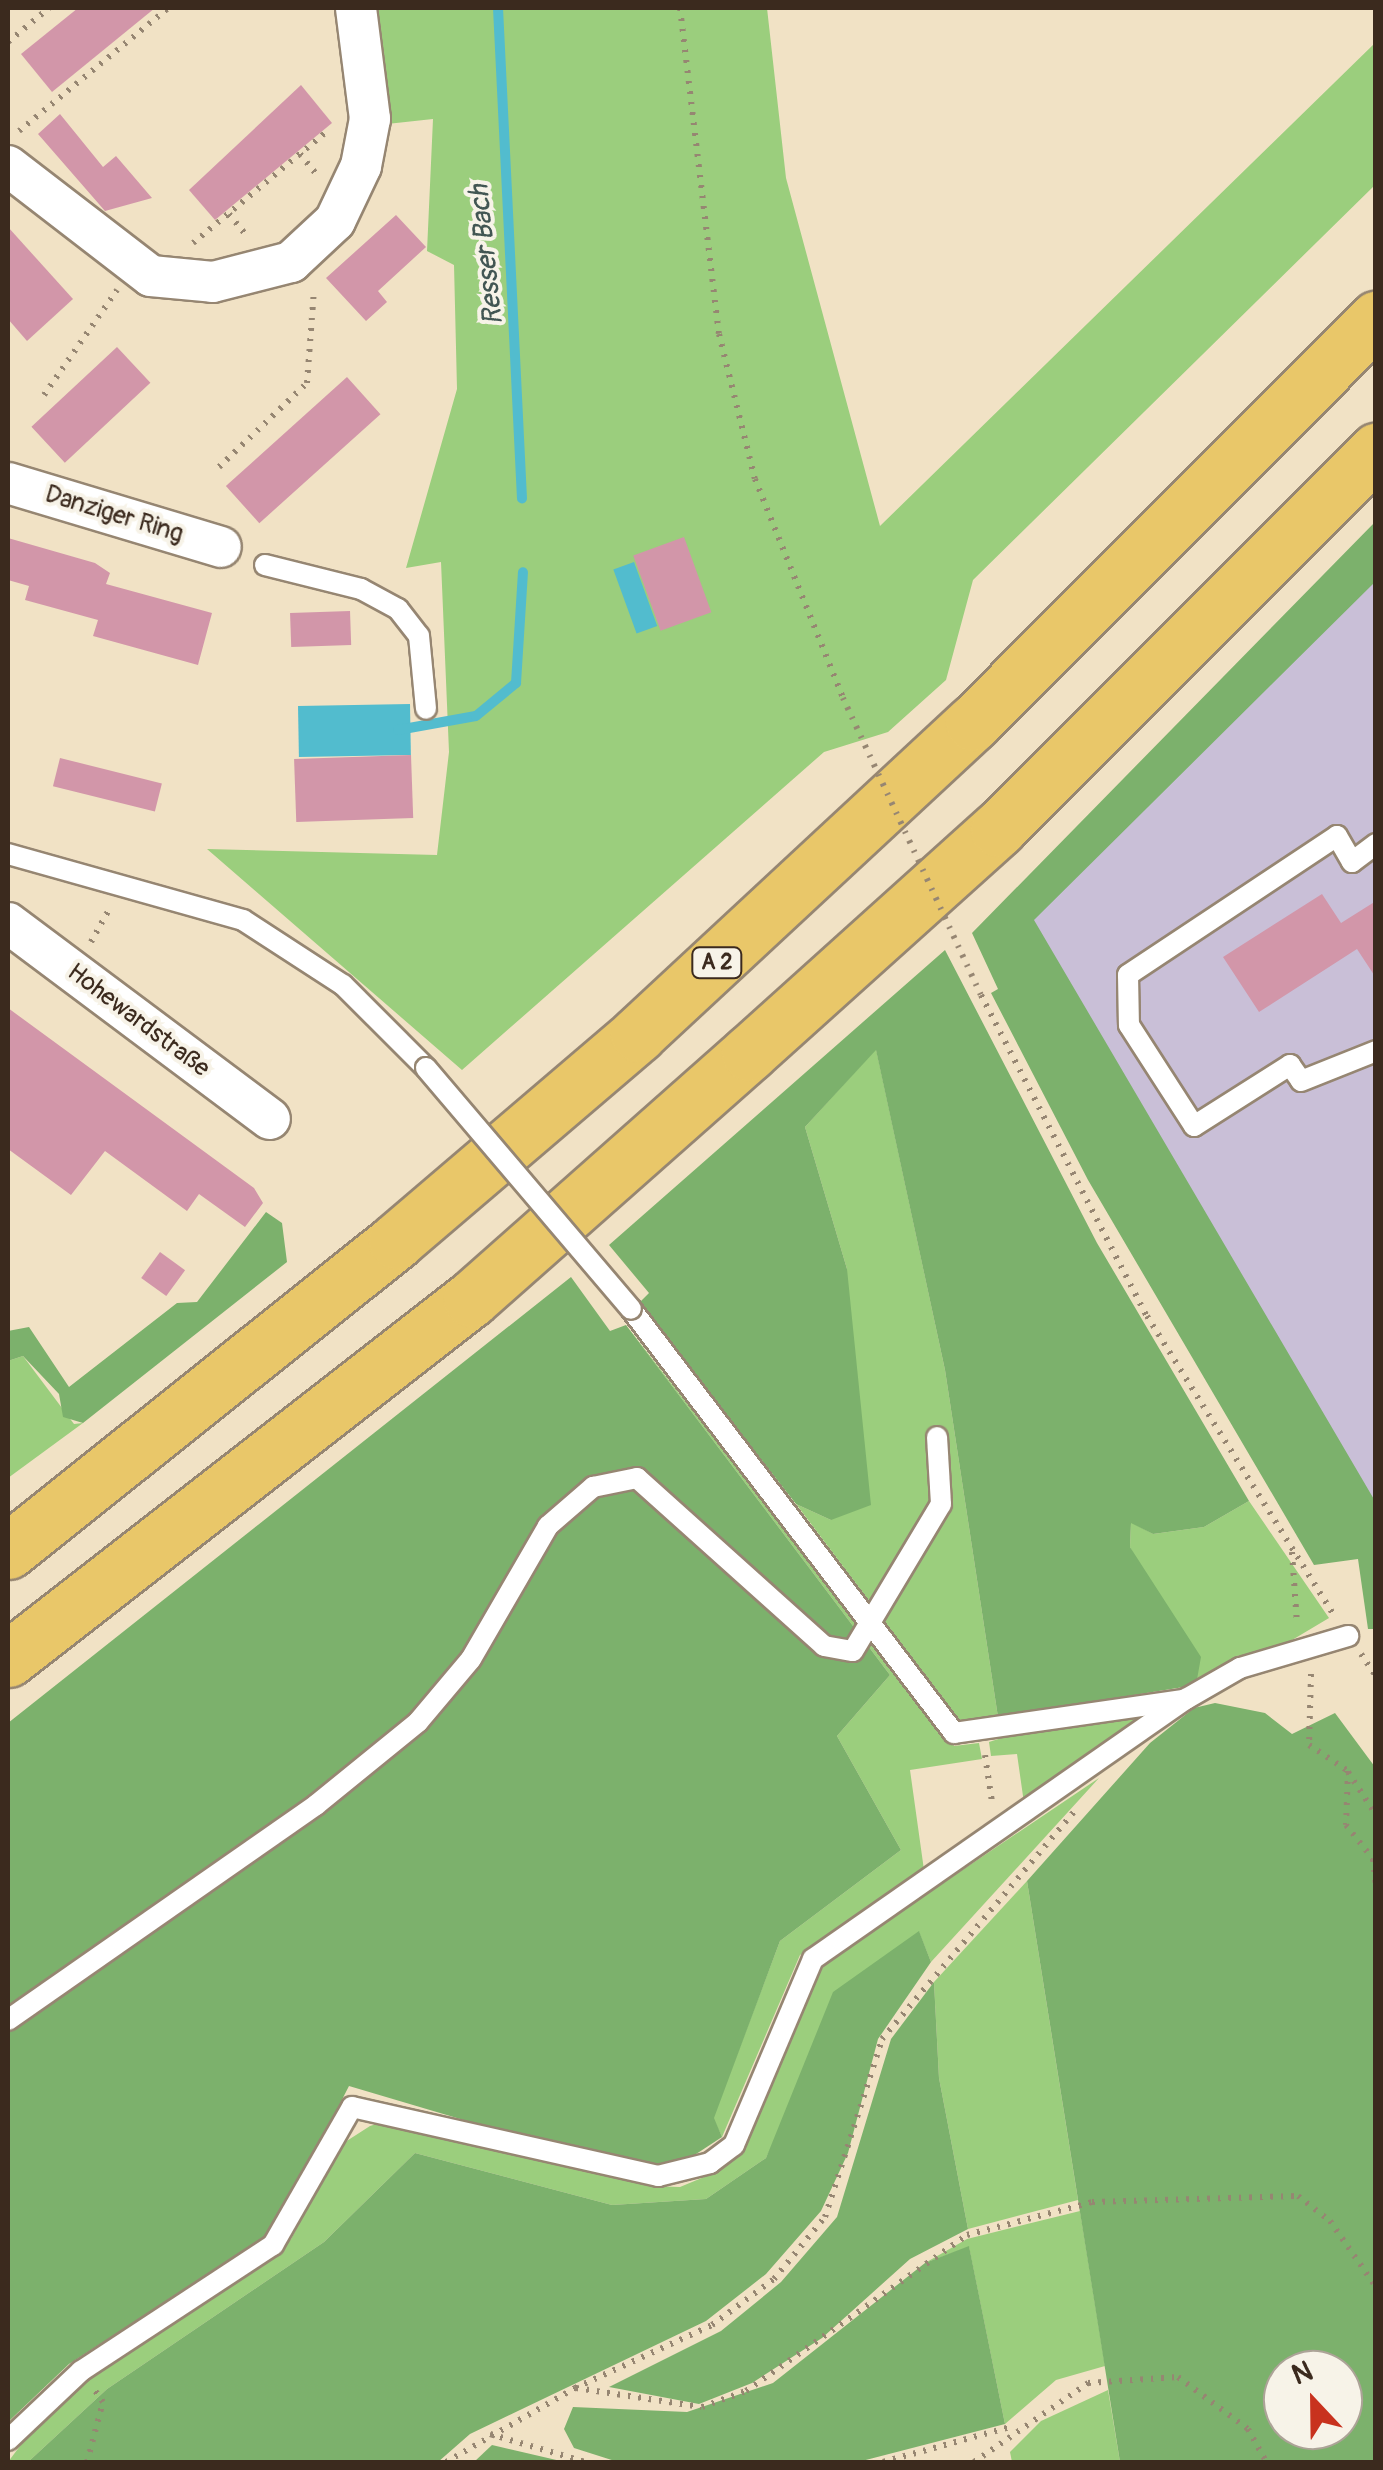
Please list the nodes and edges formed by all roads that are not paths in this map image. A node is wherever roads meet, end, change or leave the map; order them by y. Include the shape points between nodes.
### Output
1 (356, 8) edge
2 (8, 152) edge
3 (8, 164) edge
4 (1376, 319) edge
5 (1376, 451) edge
6 (8, 483) edge
7 (221, 547) dead end
8 (265, 565) dead end
9 (426, 709) dead end
10 (1376, 844) edge
11 (8, 854) edge
12 (8, 923) edge
13 (1376, 1051) edge
14 (270, 1119) dead end
15 (938, 1438) dead end
16 (8, 1550) edge
17 (868, 1621) junction
18 (1348, 1636) road end
19 (8, 1659) edge
20 (1186, 1699) junction
21 (8, 2020) edge
22 (8, 2440) edge

1 - 3 street via 369,96 361,166 317,243 292,262 213,282 142,273
2 - 3 street
4 - 16 highway, A 2 via 974,724 638,1034 396,1241
5 - 19 highway via 998,829 735,1066 471,1298
6 - 7 street, Danziger Ring
8 - 9 lane via 362,589 398,609 419,636
10 - 13 lane via 1352,862 1337,836 1128,975 1129,1025 1194,1126 1290,1065 1301,1081
11 - 17 lane, bridge via 126,880 243,920 343,985 426,1068 632,1309
12 - 14 street, Hohewardstraße
15 - 17 lane via 941,1504
17 - 20 lane via 954,1733
17 - 21 lane via 853,1651 824,1646 637,1478 592,1487 548,1526 471,1659 418,1722 316,1805
18 - 20 lane via 1240,1668
20 - 22 lane via 814,1959 734,2145 710,2163 658,2176 352,2107 273,2245 81,2372

